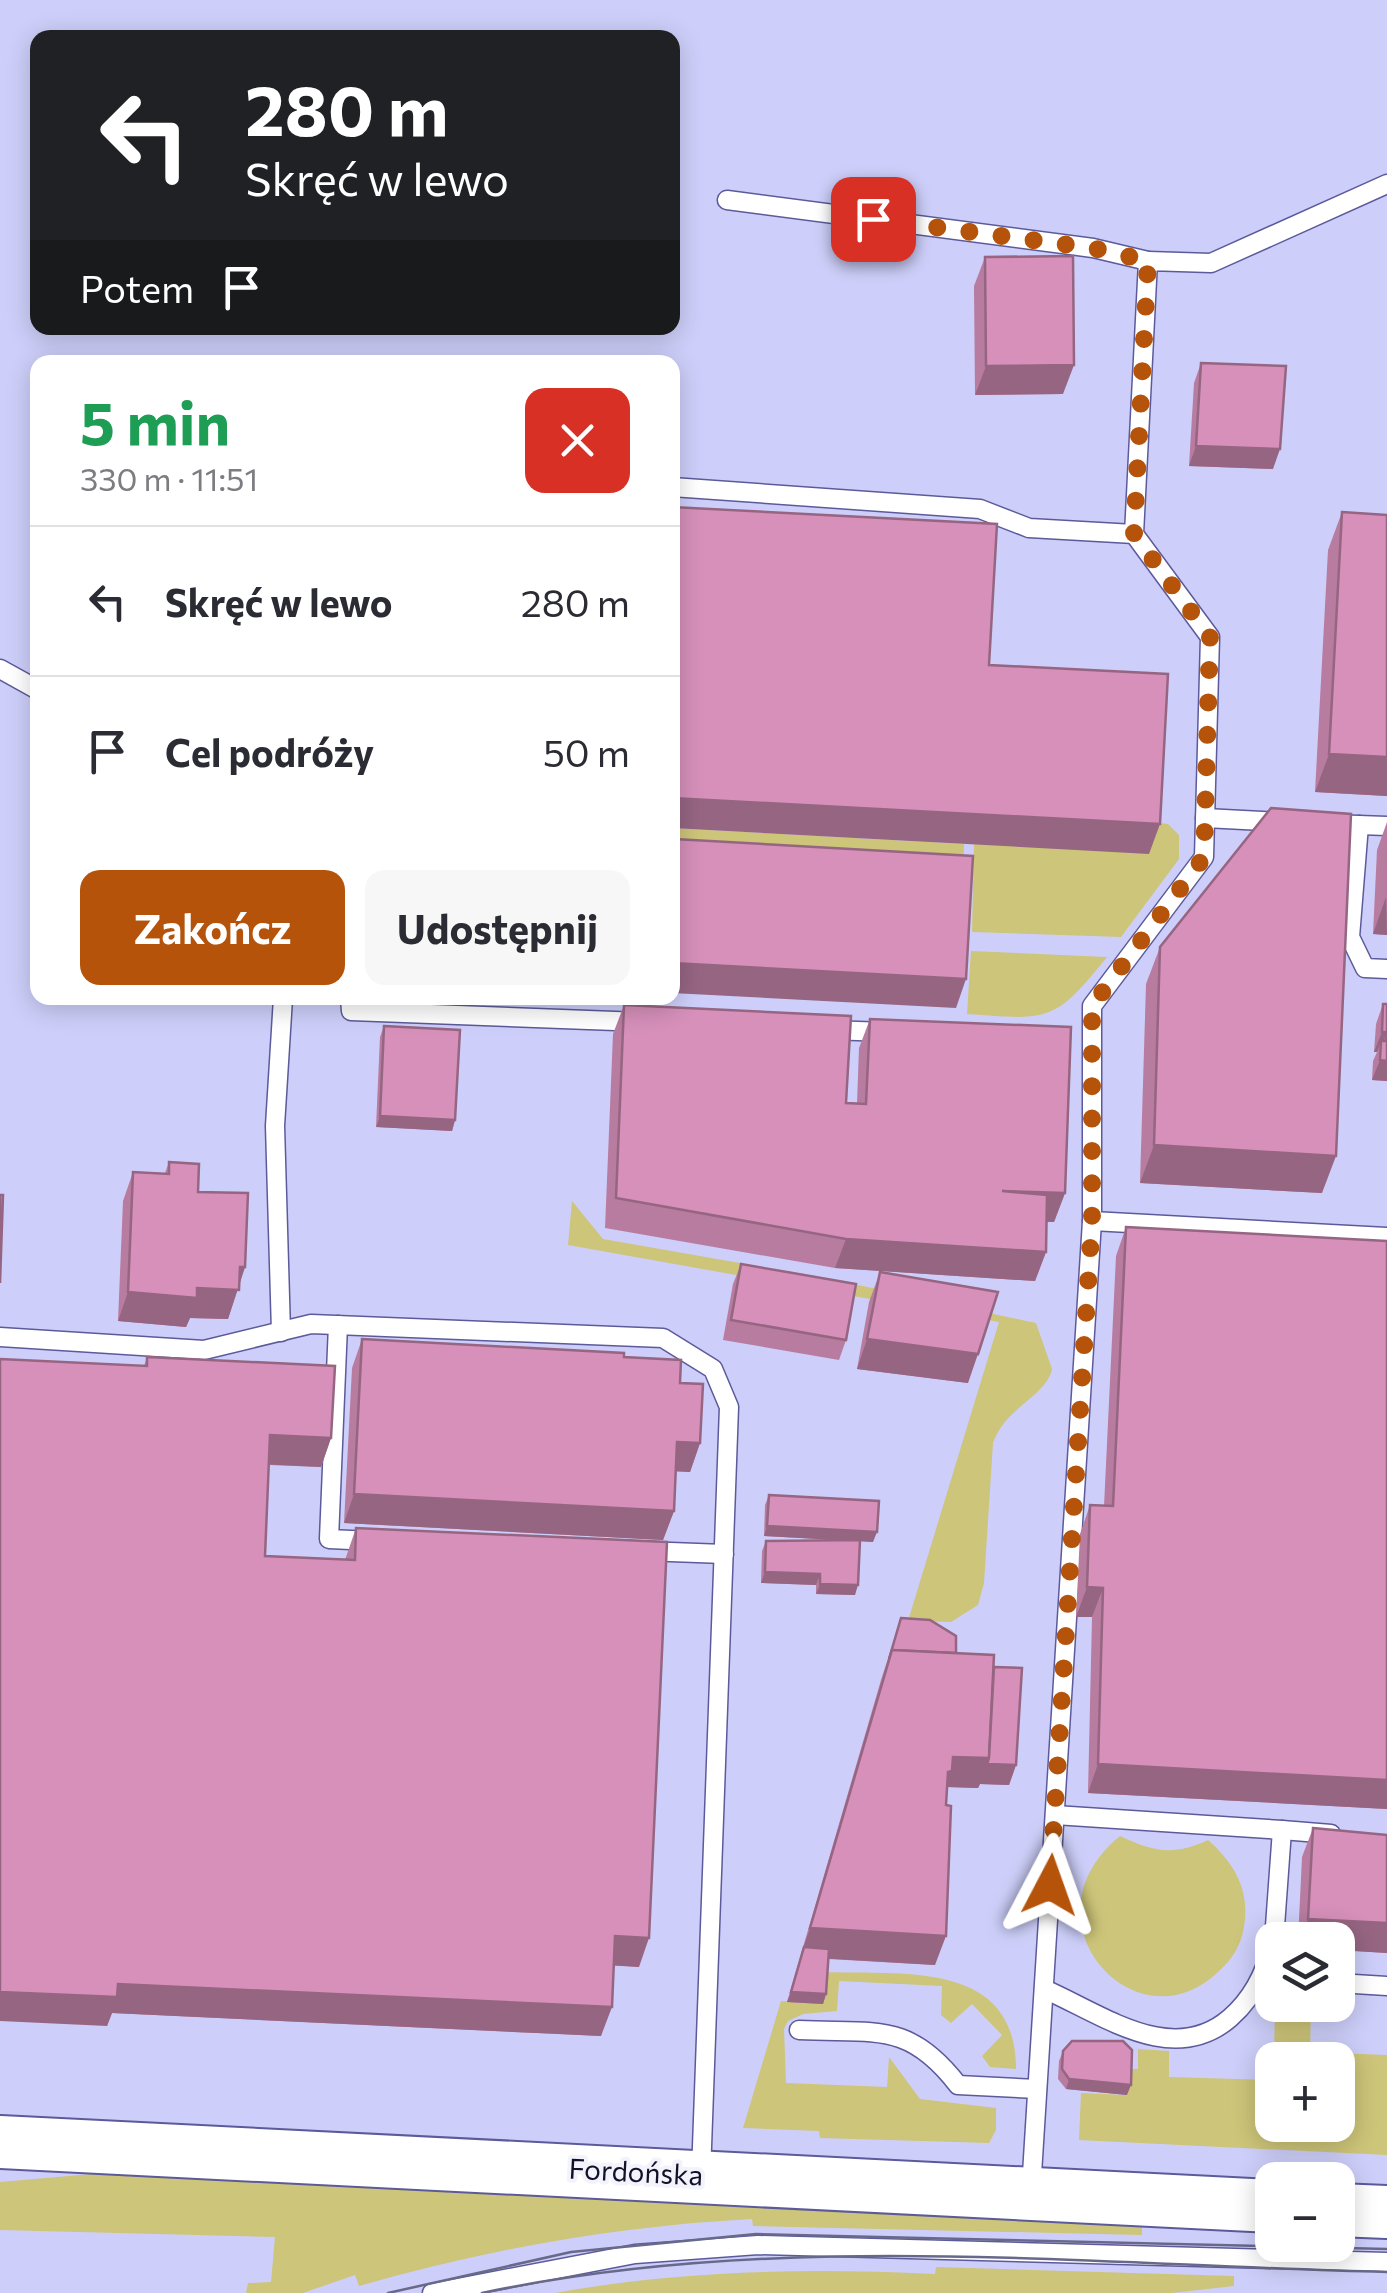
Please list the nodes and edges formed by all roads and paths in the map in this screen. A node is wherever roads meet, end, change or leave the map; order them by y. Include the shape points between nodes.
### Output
1 (1387, 184) edge
2 (726, 200) dead end
3 (1148, 261) junction
4 (680, 488) edge
5 (1134, 534) junction
6 (0, 669) edge
7 (30, 686) edge
8 (1205, 818) junction
9 (1359, 825) junction
10 (1387, 826) edge
11 (1387, 969) edge
12 (283, 1005) edge
13 (351, 1005) edge
14 (663, 1023) edge
15 (799, 1028) edge
16 (916, 1033) edge
17 (1092, 1221) junction
18 (1387, 1237) edge
19 (338, 1325) junction
20 (281, 1332) junction
21 (0, 1337) edge
22 (388, 1542) edge
23 (625, 1550) edge
24 (724, 1554) junction
25 (1055, 1815) junction
26 (1282, 1830) junction
27 (1352, 1835) edge
28 (1275, 1922) edge
29 (1355, 1984) edge
30 (1387, 1986) edge
31 (1044, 1990) junction
32 (1255, 1992) edge
33 (799, 2030) dead end
34 (1037, 2089) junction
35 (0, 2142) edge
36 (701, 2175) junction
37 (1030, 2192) junction
38 (1255, 2205) edge
39 (1355, 2211) edge
40 (1387, 2212) edge
41 (1387, 2262) edge
42 (432, 2293) edge

1 - 3 lane via 1212,264
2 - 3 lane
3 - 5 lane
4 - 5 lane via 980,508 1030,528
5 - 8 lane via 1210,637
6 - 7 lane
8 - 9 lane
8 - 17 lane via 1204,857 1092,1006 1081,1040
9 - 10 lane
9 - 11 lane via 1350,937 1365,968
12 - 20 lane via 275,1126
13 - 14 lane
15 - 16 lane
17 - 18 lane
17 - 25 lane
19 - 20 lane
19 - 22 lane via 330,1539
19 - 24 lane via 663,1338 690,1352 713,1369 729,1407
20 - 21 lane via 204,1350
23 - 24 lane
24 - 36 lane
25 - 26 lane
25 - 31 lane
26 - 27 lane
26 - 28 lane
29 - 30 lane
31 - 32 lane via 1172,2041 1217,2029
31 - 34 lane
33 - 34 lane via 901,2035 934,2054 958,2085
34 - 37 lane
35 - 36 main road, Fordońska
36 - 37 main road, Fordońska
37 - 38 main road, Fordońska
39 - 40 main road
41 - 42 lane via 758,2246 604,2259

